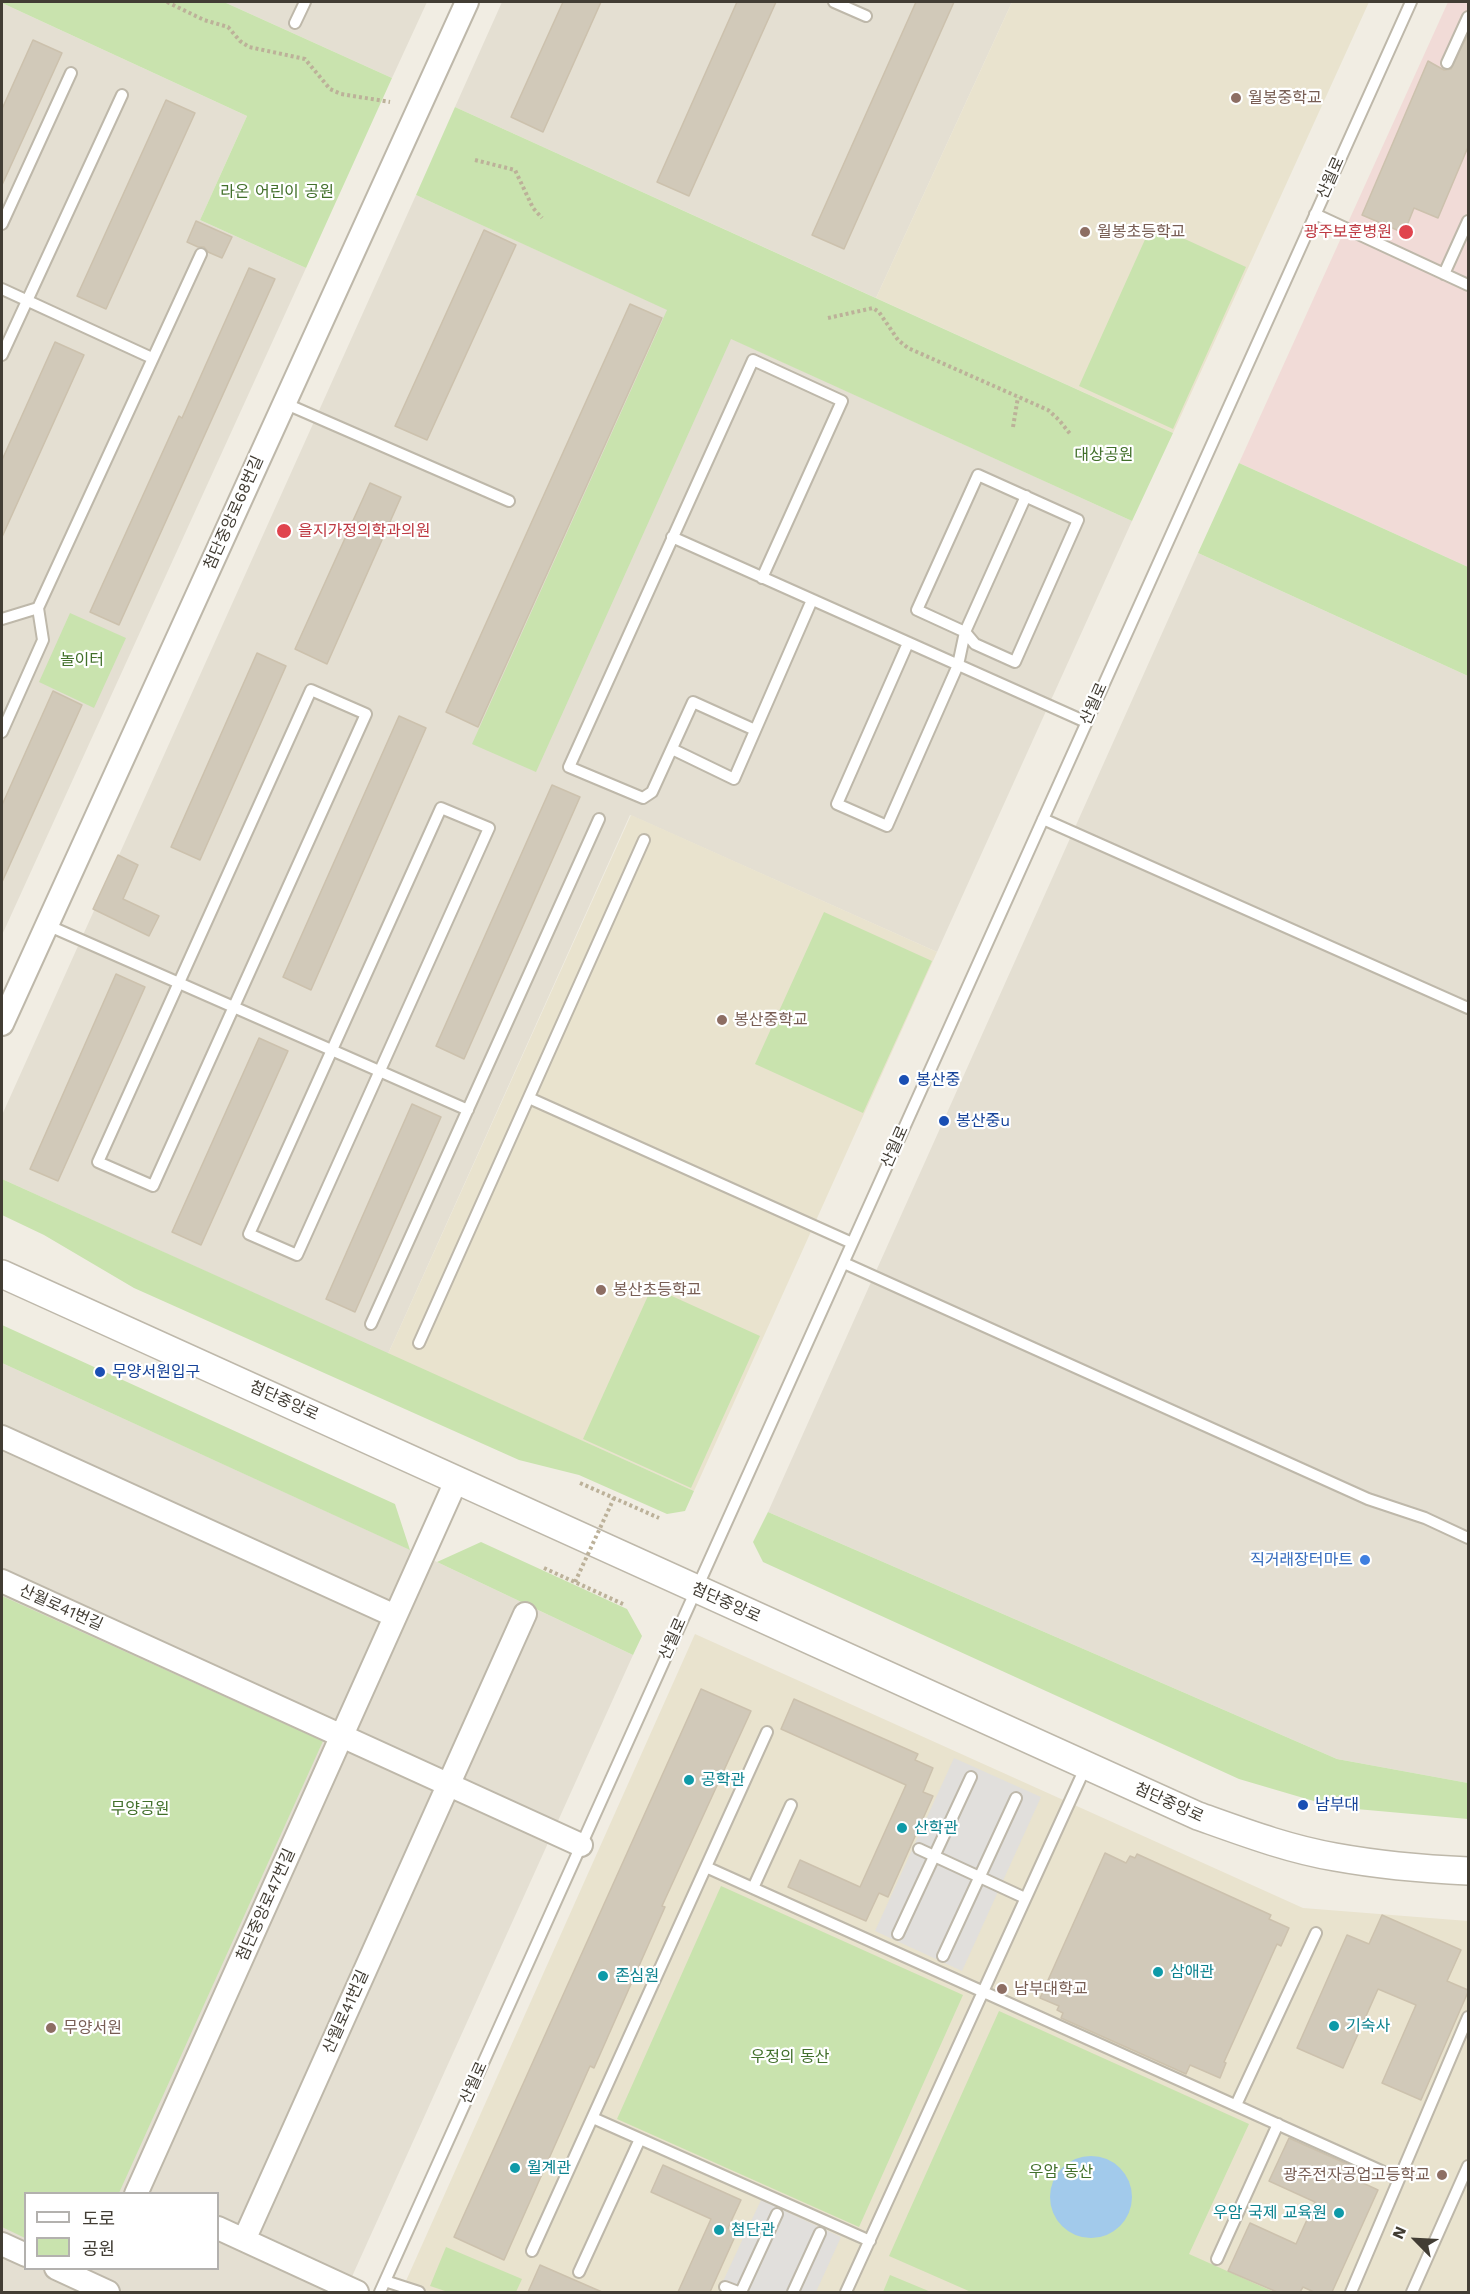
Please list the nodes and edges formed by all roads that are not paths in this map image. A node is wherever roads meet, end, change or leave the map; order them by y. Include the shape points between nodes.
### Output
1 (305, 2) edge
2 (467, 2) edge
3 (834, 2) edge
4 (1410, 2) edge
5 (866, 16) dead end
6 (1468, 17) edge
7 (295, 23) dead end
8 (1447, 63) dead end
9 (71, 73) dead end
10 (122, 95) dead end
11 (1315, 214) junction
12 (1468, 221) edge
13 (2, 224) edge
14 (201, 254) dead end
15 (1444, 274) junction
16 (1468, 285) edge
17 (2, 289) edge
18 (26, 301) junction
19 (2, 355) edge
20 (152, 358) junction
21 (284, 403) junction
22 (1026, 496) junction
23 (509, 501) dead end
24 (672, 537) junction
25 (762, 578) junction
26 (812, 600) junction
27 (38, 608) junction
28 (2, 620) edge
29 (965, 632) junction
30 (909, 643) junction
31 (958, 665) junction
32 (1086, 723) junction
33 (755, 730) junction
34 (2, 732) edge
35 (672, 749) junction
36 (599, 819) dead end
37 (1043, 819) junction
38 (644, 840) dead end
39 (47, 925) junction
40 (178, 983) junction
41 (234, 1007) junction
42 (1468, 1008) edge
43 (2, 1024) edge
44 (332, 1051) junction
45 (380, 1071) junction
46 (529, 1098) junction
47 (468, 1110) junction
48 (852, 1243) junction
49 (844, 1263) junction
50 (2, 1274) edge
51 (371, 1324) dead end
52 (419, 1343) dead end
53 (2, 1437) edge
54 (457, 1479) junction
55 (1468, 1538) edge
56 (2, 1581) edge
57 (696, 1589) junction
58 (525, 1614) dead end
59 (395, 1616) junction
60 (767, 1732) dead end
61 (341, 1736) junction
62 (1086, 1766) junction
63 (971, 1777) dead end
64 (448, 1784) junction
65 (1017, 1797) dead end
66 (791, 1805) dead end
67 (581, 1845) junction
68 (919, 1849) dead end
69 (934, 1856) junction
70 (706, 1867) junction
71 (1468, 1871) edge
72 (980, 1877) junction
73 (753, 1888) junction
74 (1025, 1898) junction
75 (1316, 1933) dead end
76 (898, 1934) dead end
77 (943, 1956) dead end
78 (982, 1991) junction
79 (1468, 2017) edge
80 (1236, 2105) junction
81 (593, 2118) junction
82 (1278, 2124) junction
83 (640, 2139) junction
84 (1468, 2166) edge
85 (1399, 2179) junction
86 (139, 2192) edge
87 (777, 2214) dead end
88 (219, 2228) edge
89 (820, 2233) dead end
90 (244, 2240) junction
91 (870, 2241) junction
92 (2, 2244) edge
93 (532, 2251) dead end
94 (24, 2254) edge
95 (1217, 2259) dead end
96 (63, 2270) edge
97 (579, 2272) dead end
98 (385, 2281) junction
99 (102, 2282) edge
100 (725, 2287) dead end
101 (357, 2292) edge
102 (380, 2292) edge
103 (419, 2292) edge
104 (739, 2292) edge
105 (793, 2292) edge
106 (846, 2292) edge
107 (1351, 2292) edge
108 (1412, 2292) edge

1 - 7 lane
2 - 21 street, 첨단중앙로68번길
3 - 5 lane
4 - 11 lane, 산월로
6 - 8 lane
9 - 13 lane
10 - 18 lane
11 - 15 lane
11 - 32 lane, 산월로
12 - 15 lane
14 - 20 lane
15 - 16 lane
17 - 18 lane
18 - 19 lane
18 - 20 lane
20 - 27 lane
21 - 23 lane
21 - 39 street, 첨단중앙로68번길
22 - 29 lane
22 - 29 lane via 978,475 917,610
22 - 29 lane via 1078,520 1015,662 975,644
24 - 25 lane
24 - 25 lane via 753,360 842,401
24 - 35 lane via 568,766 643,798 652,792
25 - 26 lane
26 - 30 lane
26 - 33 lane
27 - 28 lane
27 - 34 lane via 43,640
29 - 31 lane
30 - 31 lane
30 - 31 lane via 837,804 887,826
31 - 32 lane
32 - 37 lane, 산월로
33 - 35 lane via 693,702
33 - 35 lane via 734,779
36 - 47 lane
37 - 42 lane
37 - 48 lane, 산월로
38 - 46 lane
39 - 40 lane
39 - 43 street, 첨단중앙로68번길
40 - 41 lane
40 - 41 lane via 98,1162 153,1186
40 - 41 lane via 310,690 320,694 366,714
41 - 44 lane
44 - 45 lane
44 - 45 lane via 249,1234 297,1255
44 - 45 lane via 441,808 489,828
45 - 47 lane
46 - 48 lane
46 - 52 lane
47 - 51 lane
48 - 49 lane, 산월로
49 - 55 lane via 1368,1499 1425,1518
49 - 57 lane, 산월로
50 - 54 street, 첨단중앙로
53 - 59 street
54 - 57 street, 첨단중앙로
54 - 59 street, 첨단중앙로47번길
56 - 61 street, 산월로41번길
57 - 62 street, 첨단중앙로
57 - 67 lane, 산월로
58 - 64 street, 산월로41번길
59 - 61 street, 첨단중앙로47번길
60 - 70 lane
61 - 64 street, 산월로41번길
61 - 86 street, 첨단중앙로47번길
62 - 71 street, 첨단중앙로 via 1198,1816 1259,1838 1334,1857
62 - 74 lane
63 - 69 lane
64 - 67 street, 산월로41번길
64 - 90 street, 산월로41번길
65 - 72 lane
66 - 73 lane
67 - 98 lane, 산월로
68 - 69 lane
69 - 72 lane
69 - 76 lane
70 - 73 lane
70 - 81 lane
72 - 74 lane
72 - 77 lane
73 - 78 lane
74 - 78 lane
75 - 80 lane
78 - 80 lane
78 - 91 lane
79 - 85 lane
80 - 82 lane
81 - 83 lane
81 - 93 lane
82 - 85 lane
82 - 95 lane
83 - 91 lane
83 - 97 lane
84 - 108 lane
85 - 107 lane
87 - 104 lane
88 - 90 street
89 - 105 lane
90 - 101 street
91 - 106 lane
92 - 94 street
96 - 99 street
98 - 102 lane, 산월로
98 - 103 lane
100 - 104 lane

